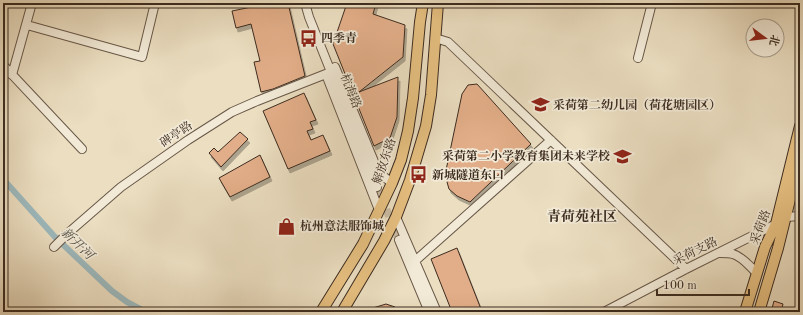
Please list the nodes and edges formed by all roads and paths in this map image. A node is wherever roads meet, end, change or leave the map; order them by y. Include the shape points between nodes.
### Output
1 (32, 3) edge
2 (155, 3) edge
3 (304, 3) edge
4 (423, 3) edge
5 (438, 3) edge
6 (652, 3) edge
7 (27, 25) junction
8 (435, 38) junction
9 (319, 42) junction
10 (638, 58) dead end
11 (3, 65) edge
12 (329, 73) junction
13 (12, 74) junction
14 (800, 126) edge
15 (551, 140) junction
16 (82, 149) dead end
17 (800, 160) edge
18 (392, 183) junction
19 (377, 187) tunnel mouth
20 (379, 210) junction
21 (800, 216) edge
22 (396, 217) junction
23 (786, 217) junction
24 (776, 224) junction
25 (399, 240) tunnel mouth
26 (54, 247) dead end
27 (719, 253) junction
28 (415, 261) junction
29 (686, 269) junction
30 (757, 273) junction
31 (321, 312) edge
32 (342, 312) edge
33 (429, 312) edge
34 (437, 312) edge
35 (604, 312) edge
36 (745, 312) edge
37 (758, 312) edge

1 - 7 street
2 - 7 street via 142,57
3 - 9 street, 杭海路
4 - 18 main road, 解放东路 via 408,131
5 - 8 main road
6 - 10 street
7 - 13 street
8 - 15 street via 448,42
8 - 22 main road via 426,126
9 - 12 street, 杭海路
9 - 18 street via 328,50 375,164 380,173
11 - 13 street
12 - 19 street, 杭海路
12 - 20 street
12 - 26 street, 碑亭路 via 232,112 120,187
13 - 16 street
14 - 24 main road, 采荷路
15 - 28 street
15 - 29 street
17 - 23 main road, 采荷路
18 - 20 main road, 解放东路
20 - 31 main road, 解放东路 via 363,244
21 - 23 street
22 - 28 street
22 - 32 main road
23 - 24 street, 采荷支路
23 - 37 main road, 采荷路
24 - 27 street, 采荷支路
24 - 30 main road, 采荷路
25 - 33 street
27 - 29 street, 采荷支路
27 - 30 street via 734,254 744,259
28 - 34 street
29 - 35 street, 采荷支路
30 - 36 main road, 采荷路

